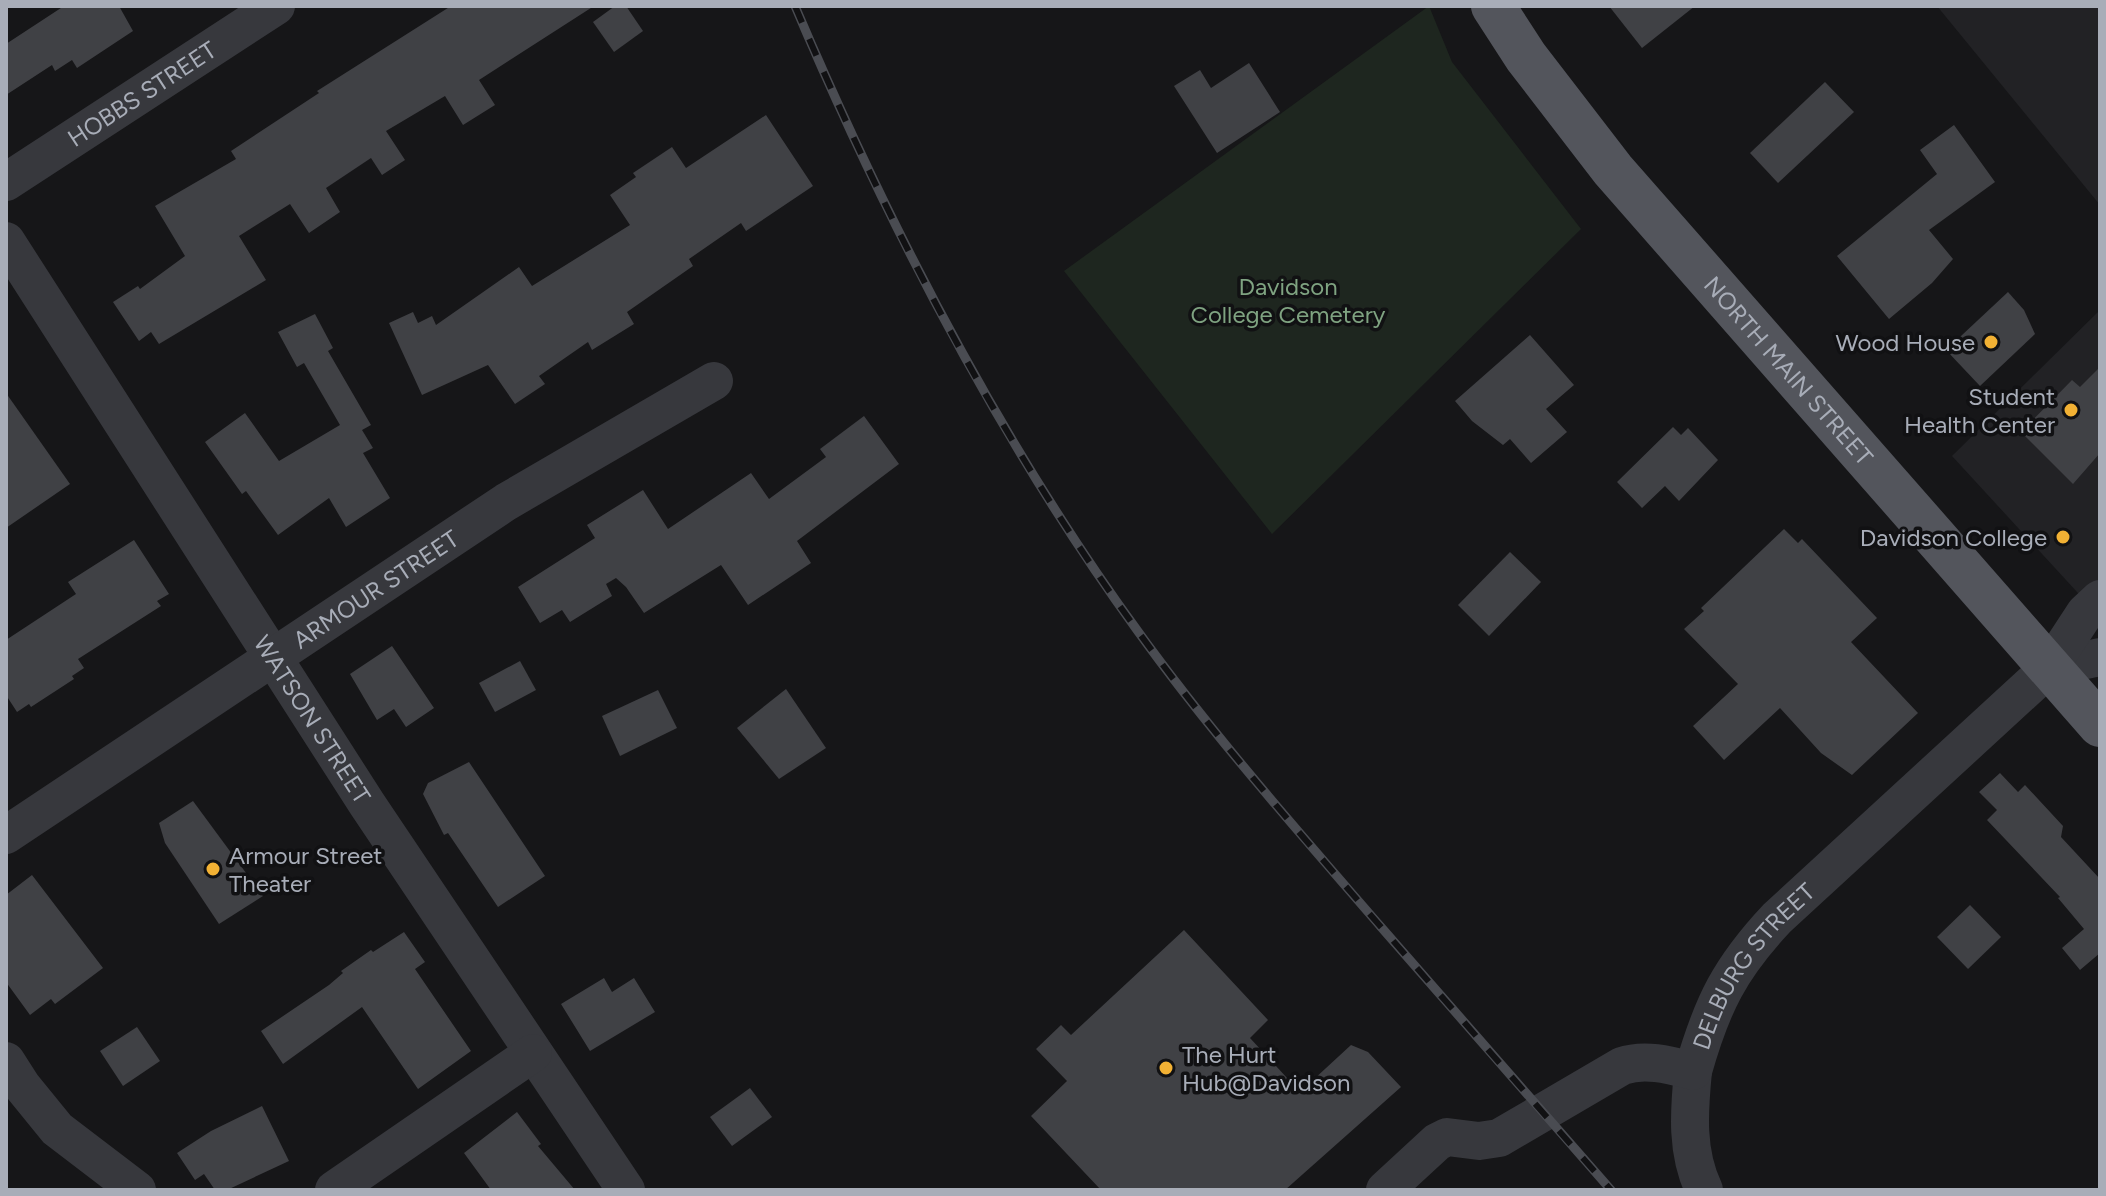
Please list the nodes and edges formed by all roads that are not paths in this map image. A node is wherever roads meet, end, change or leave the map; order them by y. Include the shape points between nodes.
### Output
1 (276, 6) edge
2 (1493, 6) edge
3 (237, 16) edge
4 (6, 182) edge
5 (6, 241) edge
6 (714, 381) dead end
7 (2100, 599) edge
8 (273, 657) junction
9 (2100, 657) edge
10 (2049, 668) junction
11 (2100, 725) edge
12 (6, 835) edge
13 (533, 1053) junction
14 (6, 1061) edge
15 (1693, 1071) junction
16 (137, 1190) edge
17 (334, 1190) edge
18 (626, 1190) edge
19 (1385, 1190) edge
20 (1704, 1190) edge

1 - 3 street, HOBBS STREET
2 - 10 main road, NORTH MAIN STREET via 1613,170
3 - 4 street, HOBBS STREET
5 - 8 street, WATSON STREET
6 - 8 street, ARMOUR STREET via 506,502
7 - 10 street, DELBURG STREET
8 - 12 street, ARMOUR STREET
8 - 13 street, WATSON STREET
9 - 10 street
10 - 11 main road, NORTH MAIN STREET
10 - 15 street, DELBURG STREET via 1755,941 1717,999
13 - 17 street
13 - 18 street, WATSON STREET
14 - 16 street via 57,1129
15 - 19 street, DELBURG STREET via 1649,1062 1622,1066 1499,1138 1447,1137 1437,1142
15 - 20 street via 1692,1153

